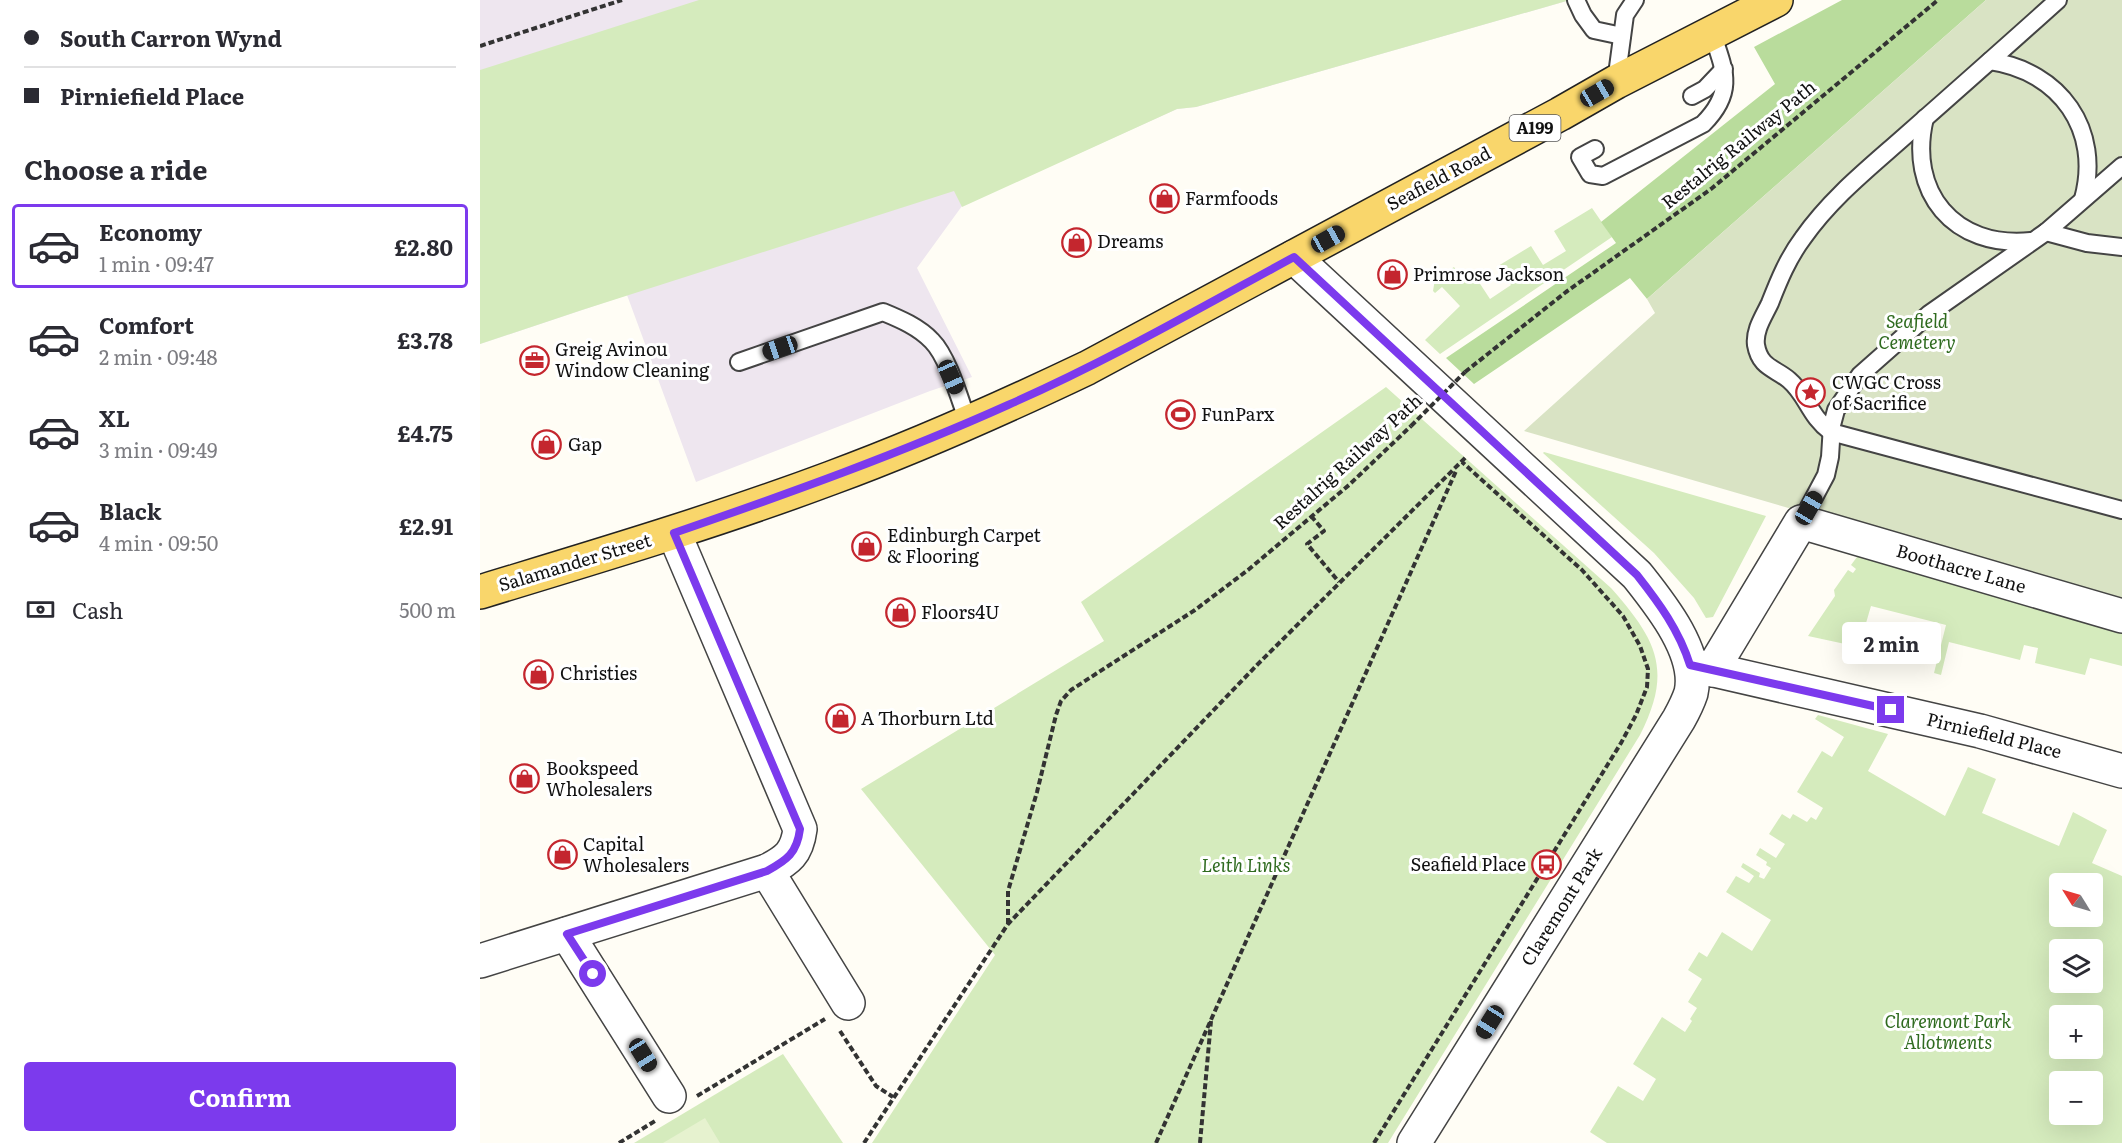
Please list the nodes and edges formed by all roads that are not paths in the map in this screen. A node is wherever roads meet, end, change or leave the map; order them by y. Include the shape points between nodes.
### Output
1 (1576, 0) edge
2 (1635, 0) edge
3 (1776, 0) edge
4 (2058, 0) edge
5 (1742, 7) edge
6 (1712, 33) junction
7 (1622, 36) junction
8 (1990, 61) junction
9 (1724, 69) junction
10 (1616, 82) junction
11 (1692, 96) dead end
12 (1925, 118) junction
13 (1595, 149) dead end
14 (2122, 166) edge
15 (2083, 199) junction
16 (2046, 232) junction
17 (2031, 241) junction
18 (2122, 247) edge
19 (1294, 257) junction
20 (739, 362) dead end
21 (968, 423) junction
22 (1831, 432) junction
23 (2122, 510) edge
24 (1801, 522) junction
25 (674, 533) junction
26 (480, 592) edge
27 (2122, 616) edge
28 (1701, 667) junction
29 (2122, 771) edge
30 (767, 871) junction
31 (567, 934) junction
32 (480, 961) edge
33 (838, 1015) road end
34 (671, 1106) road end
35 (1414, 1143) edge

1 - 7 lane via 1594,30
2 - 7 lane via 1625,15
3 - 5 main road, Seafield Road / A199
4 - 8 lane
5 - 6 main road, Seafield Road / A199
6 - 9 lane
6 - 10 main road, Seafield Road / A199
7 - 10 lane
8 - 12 lane
8 - 15 lane via 2017,66 2041,79 2070,108 2085,145 2088,172
9 - 11 lane via 1706,89
9 - 13 lane via 1723,97 1703,124 1603,176 1590,174 1580,157
10 - 19 main road, Seafield Road / A199
12 - 17 lane via 1920,150 1922,167 1942,210 1982,237
12 - 22 lane via 1816,220 1792,254 1757,334 1756,344 1764,363 1794,385 1815,418
14 - 15 lane
15 - 16 lane
16 - 17 lane
16 - 18 lane
17 - 22 lane via 1929,314 1860,375 1836,410
19 - 21 main road, Salamander Street / A199 via 1087,368
19 - 28 street via 1637,575
20 - 21 lane via 883,312 919,330 936,346
21 - 25 main road, Salamander Street / A199 via 833,478
22 - 23 lane
22 - 24 lane via 1826,475
24 - 27 street, Boothacre Lane
24 - 28 street
25 - 26 main road, Salamander Street / A199
25 - 30 street via 800,829 791,855
28 - 29 street, Pirniefield Place via 1980,731
28 - 35 street, Claremont Park via 1679,719
30 - 31 street
30 - 33 street
31 - 32 street
31 - 34 street

